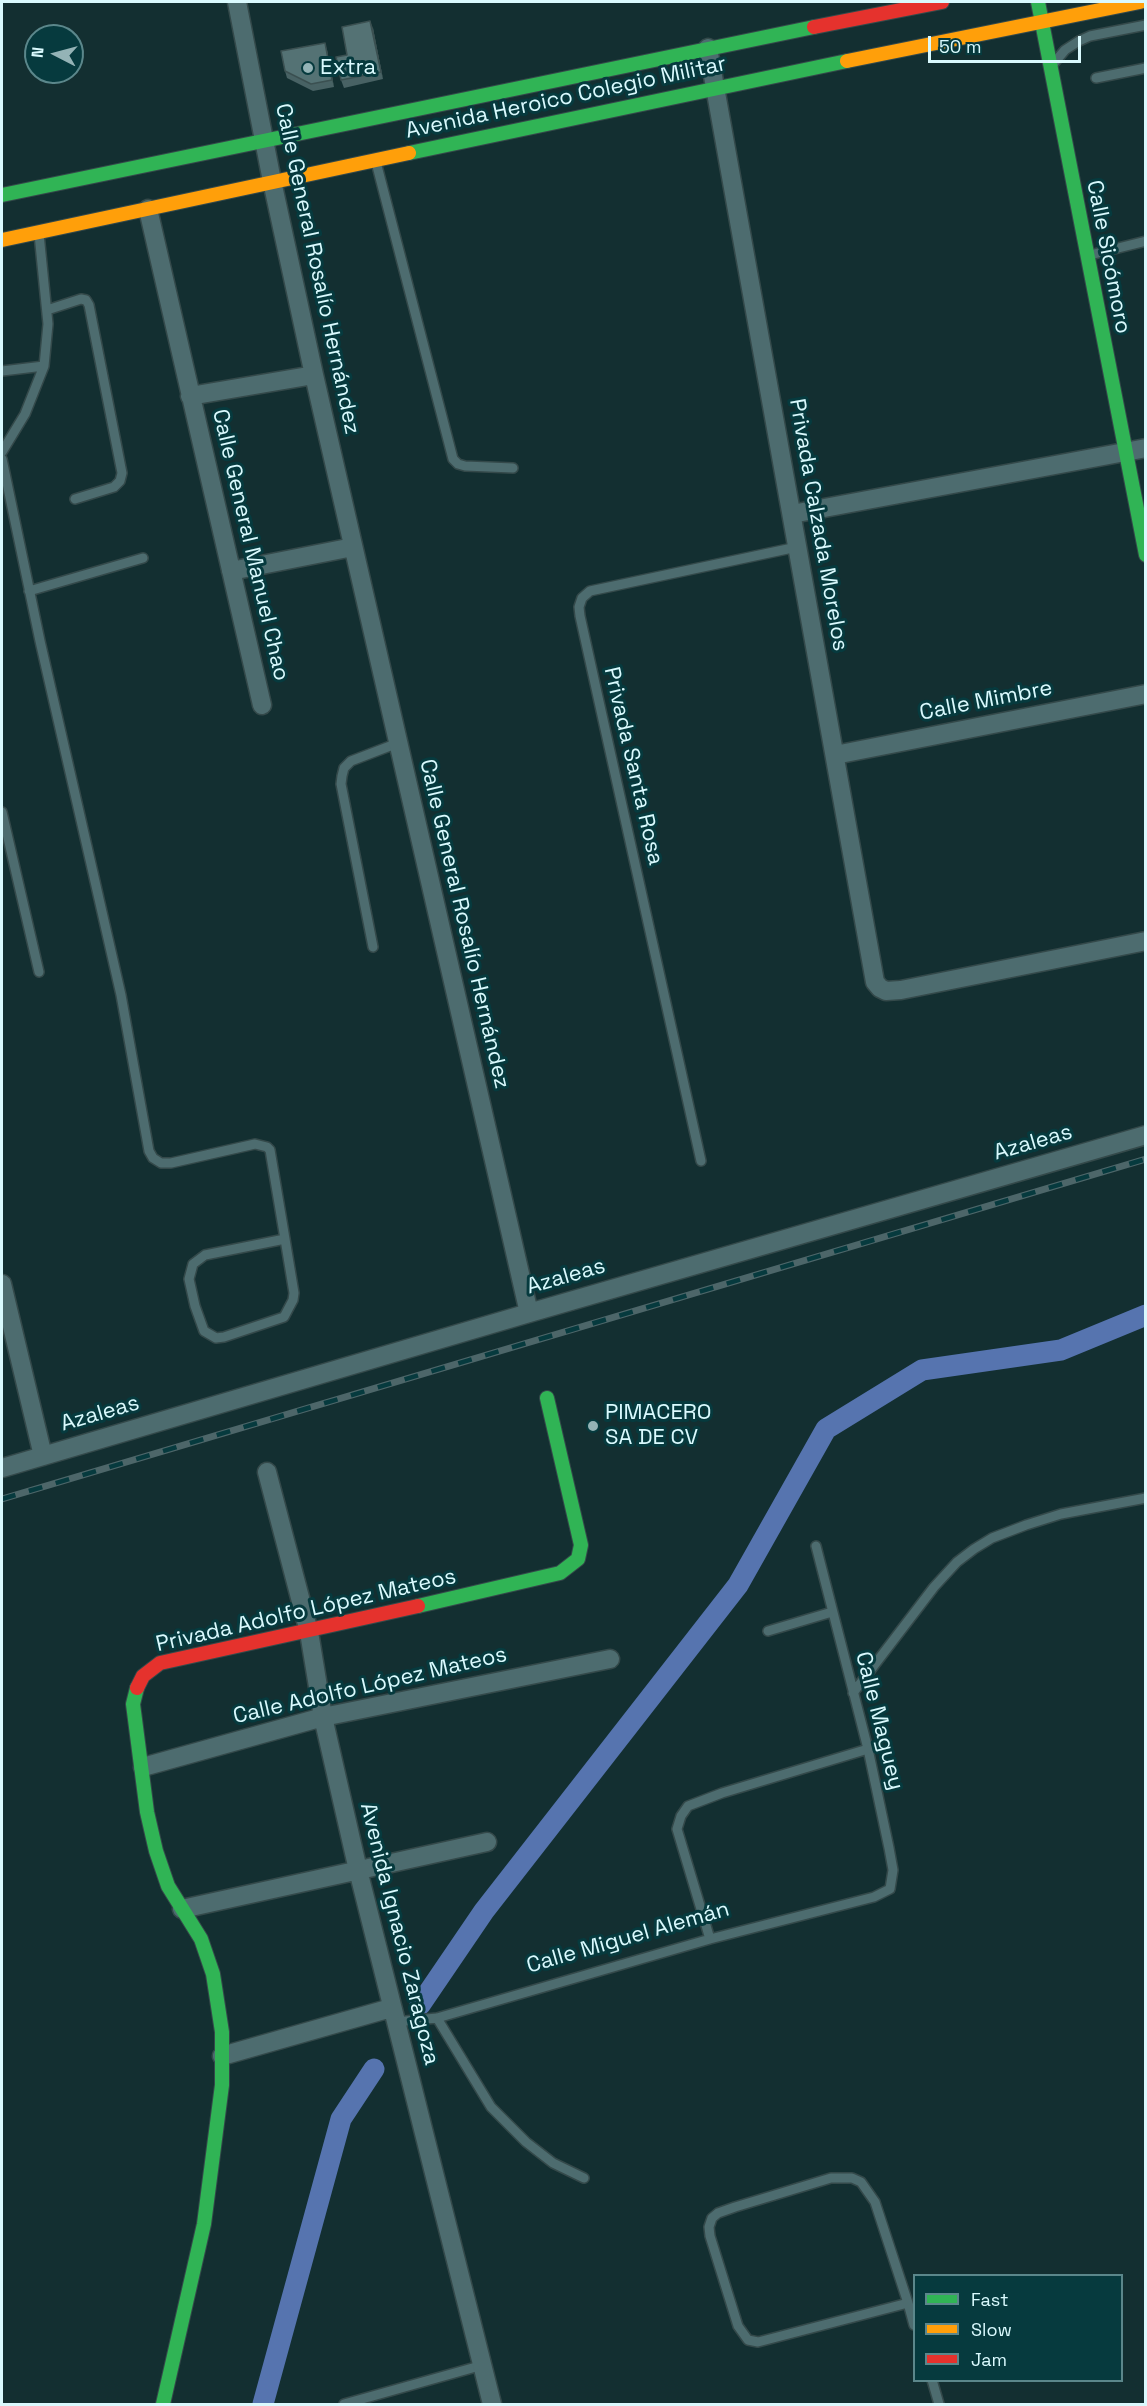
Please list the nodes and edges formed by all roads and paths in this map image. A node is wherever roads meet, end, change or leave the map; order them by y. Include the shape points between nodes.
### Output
1 (237, 2) edge
2 (942, 2) edge
3 (1038, 2) edge
4 (1140, 2) edge
5 (1042, 21) junction
6 (1146, 25) edge
7 (708, 48) junction
8 (1146, 68) edge
9 (1050, 71) junction
10 (1096, 78) dead end
11 (715, 88) junction
12 (266, 142) junction
13 (375, 160) junction
14 (272, 181) junction
15 (2, 195) edge
16 (148, 208) junction
17 (38, 232) junction
18 (2, 240) edge
19 (1146, 241) edge
20 (1087, 255) junction
21 (47, 310) junction
22 (44, 366) junction
23 (2, 371) edge
24 (314, 375) junction
25 (190, 396) junction
26 (1146, 448) edge
27 (2, 452) edge
28 (1126, 452) junction
29 (2, 459) edge
30 (513, 468) dead end
31 (75, 499) dead end
32 (792, 514) junction
33 (353, 547) junction
34 (797, 547) junction
35 (1146, 555) edge
36 (142, 558) dead end
37 (231, 571) junction
38 (29, 591) junction
39 (1146, 694) edge
40 (262, 705) dead end
41 (398, 743) junction
42 (835, 755) junction
43 (2, 812) edge
44 (1146, 941) edge
45 (373, 947) dead end
46 (39, 972) dead end
47 (1146, 1136) edge
48 (701, 1161) dead end
49 (285, 1239) junction
50 (2, 1284) edge
51 (529, 1313) junction
52 (547, 1398) dead end
53 (43, 1455) junction
54 (2, 1468) edge
55 (267, 1473) dead end
56 (1146, 1498) edge
57 (816, 1546) dead end
58 (832, 1612) junction
59 (768, 1631) dead end
60 (309, 1632) junction
61 (609, 1659) dead end
62 (853, 1693) junction
63 (323, 1717) junction
64 (868, 1749) junction
65 (143, 1767) junction
66 (487, 1842) dead end
67 (358, 1870) junction
68 (874, 1897) joint
69 (182, 1909) junction
70 (710, 1939) junction
71 (393, 2015) junction
72 (437, 2018) junction
73 (222, 2056) junction
74 (584, 2178) dead end
75 (908, 2303) junction
76 (913, 2319) edge
77 (483, 2365) junction
78 (933, 2382) edge
79 (163, 2404) edge
80 (344, 2404) edge
81 (492, 2404) edge
82 (939, 2404) edge

1 - 12 street, Calle General Rosalío Hernández
2 - 7 main road, Avenida Heroico Colegio Militar
3 - 5 main road, Calle Sicómoro
4 - 5 main road, Avenida Heroico Colegio Militar
5 - 9 main road, Calle Sicómoro
5 - 11 main road, Avenida Heroico Colegio Militar
6 - 9 lane via 1079,41 1059,55
7 - 11 street, Privada Calzada Morelos
7 - 12 main road, Avenida Heroico Colegio Militar
8 - 10 lane
9 - 20 main road, Calle Sicómoro
11 - 13 main road, Avenida Heroico Colegio Militar
11 - 32 street, Privada Calzada Morelos
12 - 14 street, Calle General Rosalío Hernández
12 - 15 main road, Avenida Heroico Colegio Militar
13 - 14 main road, Avenida Heroico Colegio Militar
13 - 30 lane via 453,459 465,466
14 - 16 main road, Avenida Heroico Colegio Militar
14 - 24 street, Calle General Rosalío Hernández
16 - 17 main road, Avenida Heroico Colegio Militar
16 - 25 street, Calle General Manuel Chao
17 - 18 main road, Avenida Heroico Colegio Militar
17 - 21 lane
19 - 20 lane
20 - 28 main road, Calle Sicómoro
21 - 22 lane
21 - 31 lane via 81,299 89,306 122,473 114,487
22 - 23 lane
22 - 27 lane via 25,414
24 - 25 street, Calle General Manuel Chao
24 - 33 street, Calle General Rosalío Hernández
25 - 37 street, Calle General Manuel Chao
26 - 28 street
28 - 32 street
28 - 35 main road, Calle Sicómoro
29 - 38 lane
32 - 34 street, Privada Calzada Morelos
33 - 37 street
33 - 41 street, Calle General Rosalío Hernández
34 - 42 street, Privada Calzada Morelos
34 - 48 lane, Privada Santa Rosa via 590,591 579,607
36 - 38 lane
37 - 40 street, Calle General Manuel Chao
38 - 49 lane via 122,995 149,1151 161,1163 171,1163 255,1144 267,1147
39 - 42 street, Calle Mimbre
41 - 45 lane via 351,761 344,768 341,784
41 - 51 street, Calle General Rosalío Hernández
42 - 44 street, Privada Calzada Morelos via 875,982 880,988 901,990
43 - 46 lane
47 - 51 street, Azaleas
49 - 49 lane via 205,1255 193,1264 189,1279 204,1331 216,1338 224,1337 284,1317 294,1293
50 - 53 street
51 - 53 street, Azaleas
52 - 60 main road, Privada Adolfo López Mateos via 580,1545 578,1559 569,1568
53 - 54 street, Azaleas
55 - 60 street, Avenida Ignacio Zaragoza
56 - 62 lane via 1061,1514 992,1538 974,1549 934,1587
57 - 58 lane, Calle Maguey
58 - 59 lane
58 - 62 lane, Calle Maguey
60 - 63 street, Avenida Ignacio Zaragoza
60 - 65 main road, Privada Adolfo López Mateos via 160,1663 143,1676 134,1704
61 - 63 street, Calle Adolfo López Mateos
62 - 64 lane, Calle Maguey
63 - 65 street, Calle Adolfo López Mateos
63 - 67 street, Avenida Ignacio Zaragoza
64 - 68 lane, Calle Maguey via 893,1870 890,1889
64 - 70 lane via 688,1806 677,1828
65 - 69 main road, Privada Adolfo López Mateos via 156,1851 168,1886
66 - 67 street
67 - 69 street
67 - 71 street, Avenida Ignacio Zaragoza
68 - 70 lane, Calle Miguel Alemán
69 - 73 main road, Privada Adolfo López Mateos via 201,1939 213,1974
70 - 72 lane, Calle Miguel Alemán
71 - 72 lane, Calle Miguel Alemán
71 - 73 street, Calle Miguel Alemán
71 - 77 street, Avenida Ignacio Zaragoza
72 - 74 lane via 491,2107 553,2163
73 - 79 main road, Privada Adolfo López Mateos via 222,2085 204,2224
75 - 75 lane via 875,2202 861,2182 852,2178 831,2178 735,2207 712,2218 710,2236 738,2326 748,2340 758,2342
75 - 76 lane
77 - 80 lane
77 - 81 street, Avenida Ignacio Zaragoza
78 - 82 lane

